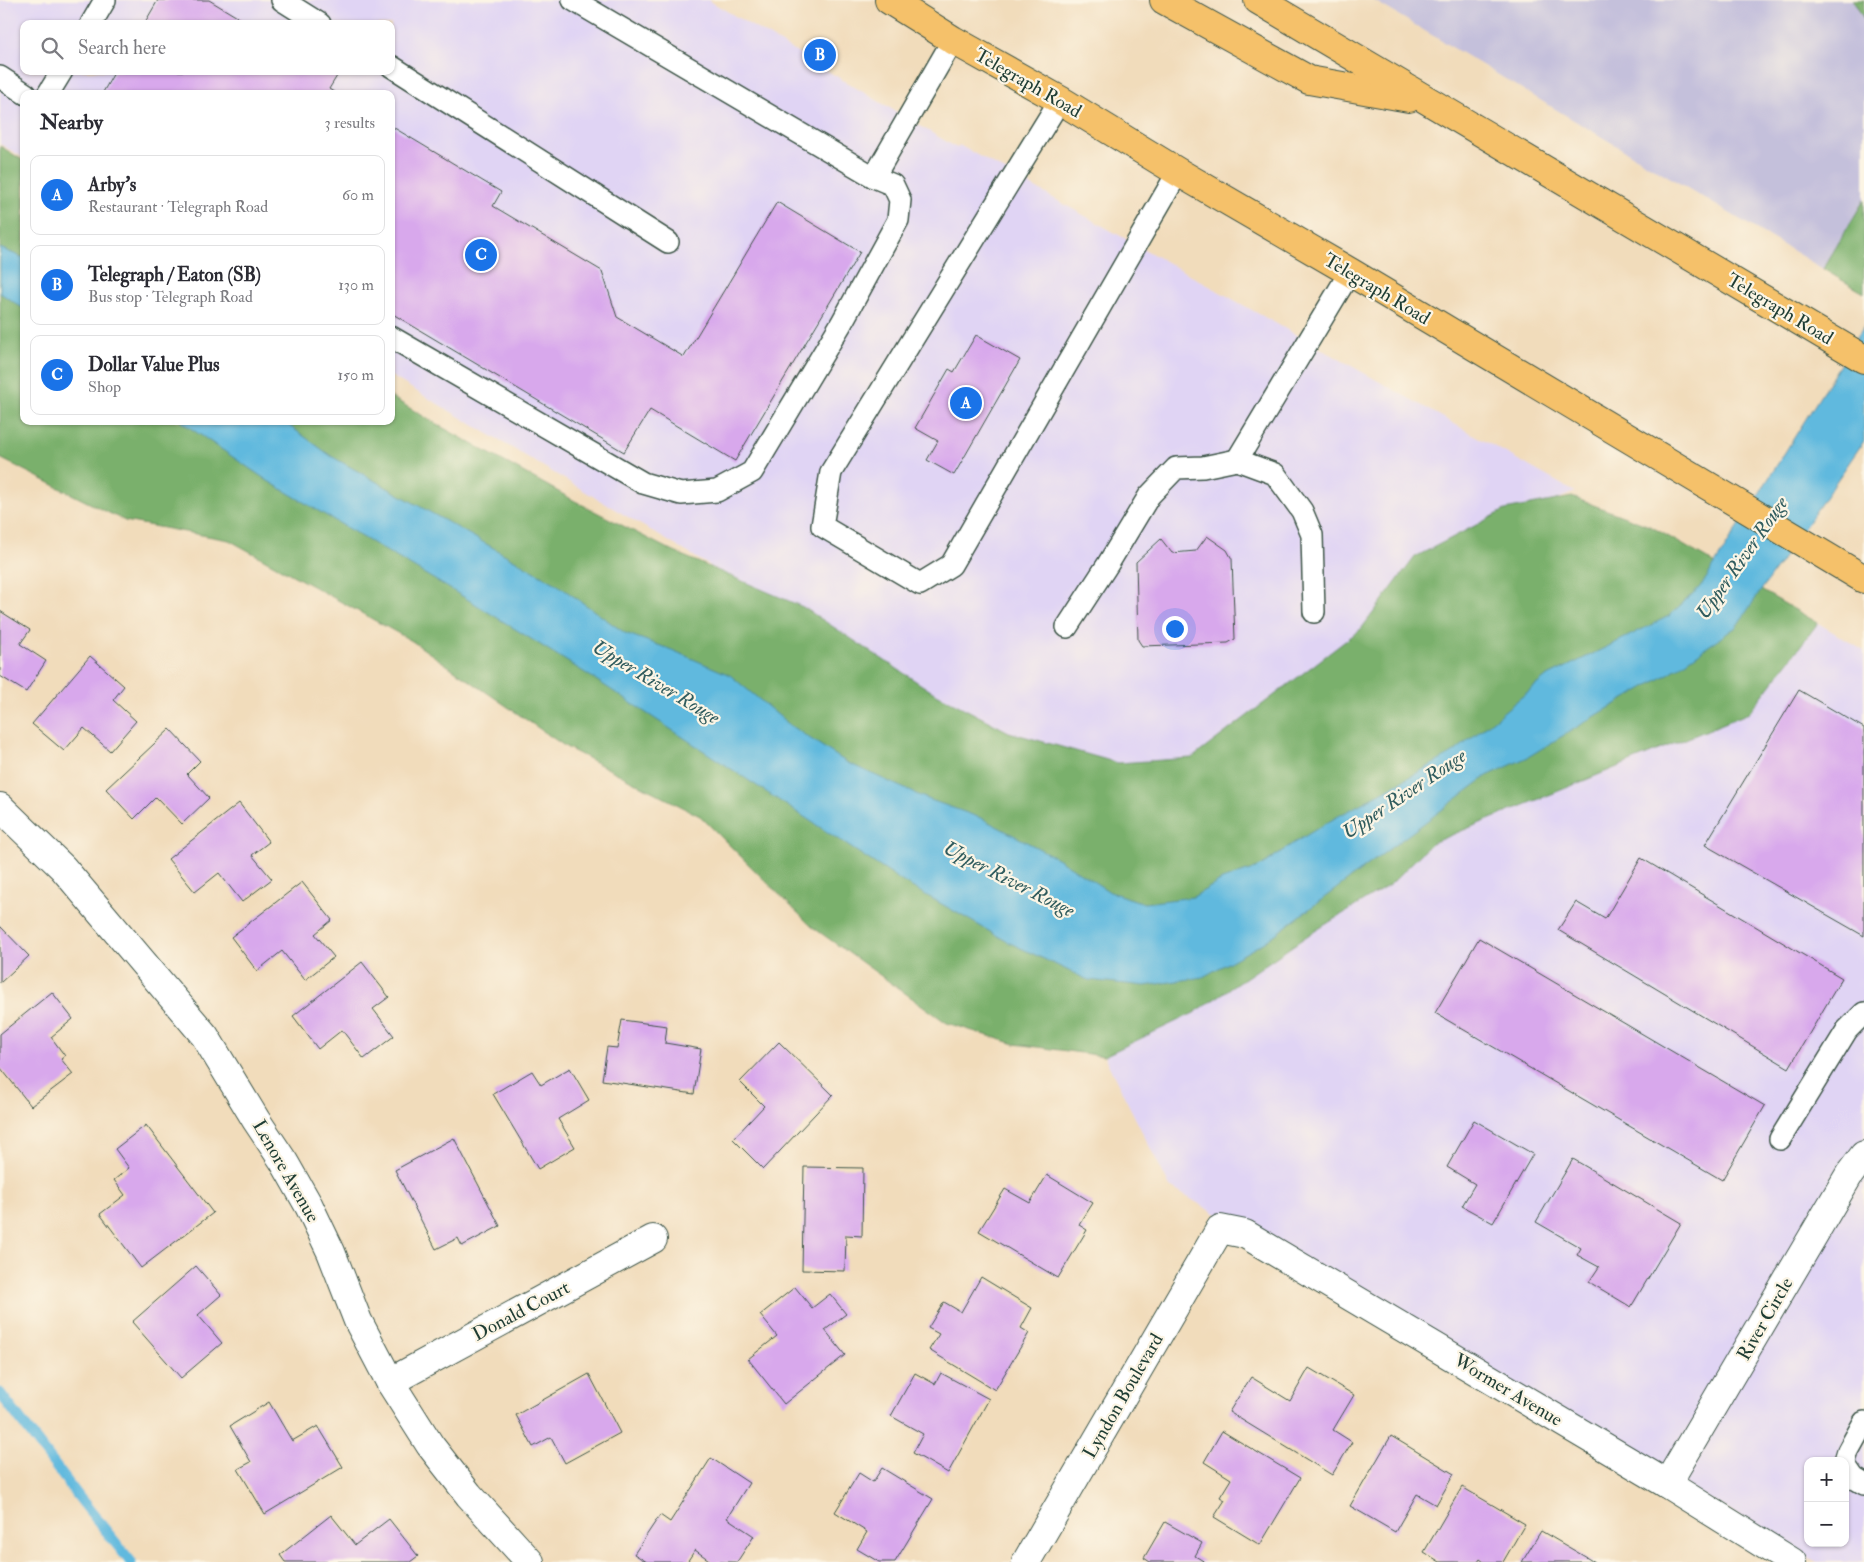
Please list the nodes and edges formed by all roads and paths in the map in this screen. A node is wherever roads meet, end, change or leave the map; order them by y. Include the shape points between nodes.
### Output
1 (105, 0) edge
2 (282, 0) edge
3 (574, 0) edge
4 (889, 0) edge
5 (1164, 0) edge
6 (1258, 0) edge
7 (922, 10) edge
8 (93, 20) edge
9 (314, 20) edge
10 (953, 40) junction
11 (395, 69) edge
12 (60, 75) edge
13 (0, 77) edge
14 (20, 90) edge
15 (50, 90) edge
16 (1060, 100) junction
17 (1428, 102) junction
18 (1178, 172) junction
19 (874, 177) junction
20 (668, 242) dead end
21 (1350, 272) junction
22 (395, 339) edge
23 (1864, 359) edge
24 (1236, 460) junction
25 (1864, 579) edge
26 (1314, 612) dead end
27 (1067, 627) dead end
28 (0, 807) edge
29 (1864, 1013) edge
30 (1780, 1139) dead end
31 (1864, 1156) edge
32 (1220, 1229) joint
33 (653, 1239) dead end
34 (390, 1382) junction
35 (1864, 1422) edge
36 (1846, 1457) edge
37 (1849, 1471) edge
38 (1668, 1484) junction
39 (1864, 1484) edge
40 (530, 1562) edge
41 (1026, 1562) edge
42 (1792, 1562) edge

1 - 8 lane
2 - 9 lane
3 - 19 lane
4 - 7 main road, Telegraph Road
5 - 17 main road via 1308,80
6 - 17 main road, Telegraph Road
7 - 10 main road, Telegraph Road
10 - 16 main road, Telegraph Road
10 - 19 lane
11 - 20 lane
12 - 15 lane
13 - 14 lane
16 - 18 main road, Telegraph Road
16 - 18 lane via 831,472 822,526 920,584 950,565
17 - 23 main road, Telegraph Road
18 - 21 main road, Telegraph Road
19 - 22 lane via 893,185 900,200 898,220 752,472 718,491 680,494 644,484
21 - 24 lane
21 - 25 main road, Telegraph Road
24 - 26 lane via 1275,474 1302,511 1312,535
24 - 27 lane via 1203,467 1176,468 1148,496
28 - 34 street, Lenore Avenue via 63,868 205,1036 309,1206 358,1321
29 - 30 lane via 1847,1030
31 - 38 street, River Circle via 1849,1175
32 - 38 street, Wormer Avenue via 1245,1234
32 - 41 street, Lyndon Boulevard
33 - 34 street, Donald Court
34 - 40 street, Lenore Avenue via 430,1444 469,1495
35 - 36 lane
37 - 39 lane
38 - 42 street, Wormer Avenue

